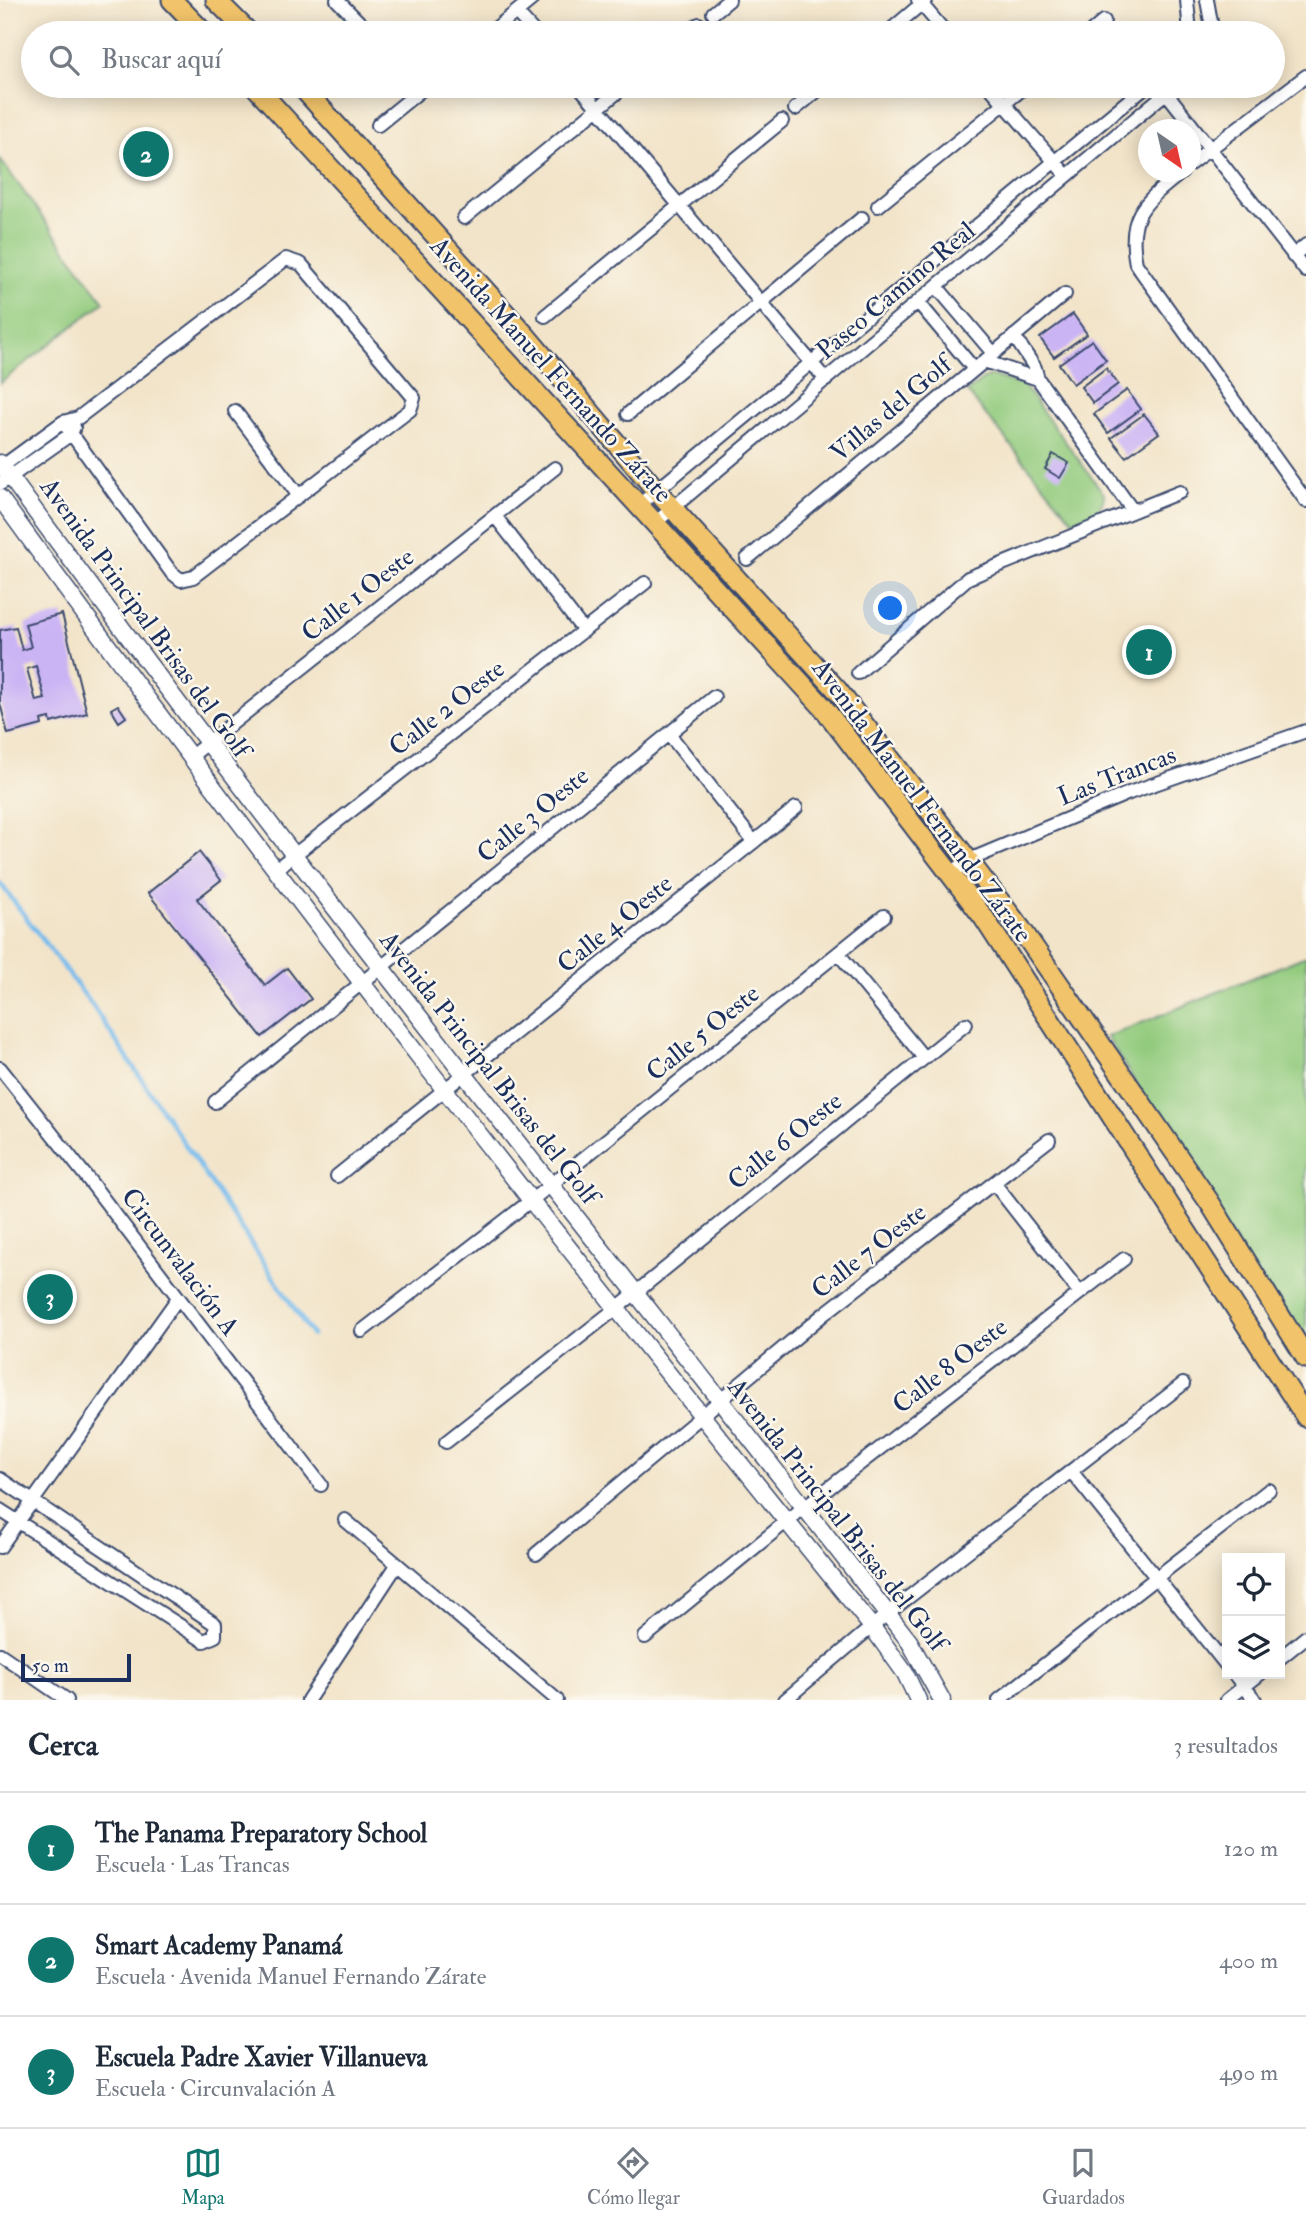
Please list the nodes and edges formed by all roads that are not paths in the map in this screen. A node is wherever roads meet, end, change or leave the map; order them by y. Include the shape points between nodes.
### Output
1 (172, 0) edge
2 (216, 0) edge
3 (337, 0) edge
4 (531, 0) edge
5 (729, 0) edge
6 (1187, 0) edge
7 (1207, 0) edge
8 (922, 1) edge
9 (516, 12) junction
10 (713, 13) dead end
11 (192, 21) edge
12 (237, 21) edge
13 (358, 21) edge
14 (505, 21) edge
15 (524, 21) edge
16 (900, 21) edge
17 (937, 21) edge
18 (1189, 21) edge
19 (1211, 21) edge
20 (1306, 76) edge
21 (1285, 92) edge
22 (266, 98) edge
23 (312, 98) edge
24 (411, 98) edge
25 (589, 98) edge
26 (610, 98) edge
27 (809, 98) edge
28 (999, 98) edge
29 (1011, 98) edge
30 (1131, 98) edge
31 (1156, 98) edge
32 (1174, 98) edge
33 (1277, 98) edge
34 (1004, 104) junction
35 (598, 108) junction
36 (795, 110) dead end
37 (782, 121) dead end
38 (378, 125) dead end
39 (1210, 148) junction
40 (1201, 156) edge
41 (1055, 161) junction
42 (1068, 176) junction
43 (1170, 182) edge
44 (680, 206) junction
45 (878, 206) dead end
46 (464, 218) dead end
47 (862, 218) dead end
48 (1306, 245) edge
49 (1293, 256) junction
50 (1306, 271) edge
51 (937, 287) junction
52 (1065, 293) dead end
53 (918, 302) junction
54 (760, 303) junction
55 (545, 316) dead end
56 (1014, 336) junction
57 (984, 361) junction
58 (810, 363) junction
59 (1038, 379) junction
60 (826, 380) junction
61 (234, 411) dead end
62 (628, 415) dead end
63 (78, 418) junction
64 (62, 422) junction
65 (71, 434) junction
66 (555, 468) dead end
67 (3, 472) edge
68 (656, 490) junction
69 (1180, 492) dead end
70 (299, 496) junction
71 (0, 498) edge
72 (1306, 501) edge
73 (639, 505) junction
74 (673, 508) junction
75 (1133, 511) junction
76 (495, 516) junction
77 (655, 523) junction
78 (747, 559) dead end
79 (645, 583) dead end
80 (584, 631) junction
81 (858, 673) dead end
82 (714, 697) dead end
83 (1306, 731) edge
84 (669, 734) junction
85 (207, 744) junction
86 (190, 757) junction
87 (796, 808) dead end
88 (754, 842) junction
89 (293, 856) junction
90 (967, 861) junction
91 (276, 869) junction
92 (950, 875) junction
93 (884, 916) dead end
94 (838, 953) junction
95 (379, 969) junction
96 (364, 983) junction
97 (966, 1024) dead end
98 (924, 1058) junction
99 (0, 1068) edge
100 (463, 1074) junction
101 (446, 1088) junction
102 (215, 1102) dead end
103 (1049, 1140) dead end
104 (337, 1176) dead end
105 (994, 1183) junction
106 (550, 1185) junction
107 (533, 1199) junction
108 (1124, 1259) dead end
109 (1080, 1293) junction
110 (634, 1294) junction
111 (178, 1298) junction
112 (618, 1307) junction
113 (362, 1331) dead end
114 (1306, 1358) edge
115 (1183, 1384) dead end
116 (718, 1401) junction
117 (702, 1414) junction
118 (1306, 1417) edge
119 (446, 1442) dead end
120 (1072, 1471) junction
121 (0, 1479) edge
122 (321, 1485) dead end
123 (1269, 1490) dead end
124 (31, 1499) junction
125 (803, 1508) junction
126 (0, 1510) edge
127 (345, 1520) dead end
128 (17, 1521) junction
129 (787, 1521) junction
130 (0, 1548) edge
131 (536, 1554) dead end
132 (397, 1565) junction
133 (1156, 1577) junction
134 (887, 1614) junction
135 (873, 1627) junction
136 (645, 1637) dead end
137 (1306, 1637) edge
138 (0, 1654) edge
139 (1285, 1654) edge
140 (1222, 1659) edge
141 (1238, 1679) edge
142 (1253, 1679) edge
143 (1244, 1686) junction
144 (67, 1700) edge
145 (308, 1700) edge
146 (557, 1700) edge
147 (785, 1700) edge
148 (918, 1700) edge
149 (942, 1700) edge
150 (999, 1700) edge
151 (1227, 1700) edge
152 (1255, 1700) edge

1 - 11 main road
2 - 12 main road
3 - 13 street
4 - 9 street
5 - 10 street
6 - 18 street
7 - 19 street
8 - 16 street
8 - 17 street
9 - 14 street
9 - 15 street
20 - 21 street
22 - 73 main road, Avenida Manuel Fernando Zárate
23 - 68 main road, Avenida Manuel Fernando Zárate via 525,335
24 - 38 street
25 - 35 street
26 - 35 street
27 - 36 street
28 - 34 street
29 - 34 street
30 - 41 street, Paseo Camino Real
31 - 42 street, Paseo Camino Real
32 - 39 street
33 - 39 street
34 - 41 street
34 - 45 street
35 - 44 street
35 - 46 street
37 - 44 street
39 - 40 street
39 - 49 street
41 - 42 street
41 - 58 street, Paseo Camino Real
42 - 51 street, Paseo Camino Real
43 - 72 street via 1146,201 1135,222 1131,242 1136,264
44 - 54 street
44 - 55 street
47 - 54 street
48 - 49 street
49 - 50 street
51 - 53 street, Paseo Camino Real
51 - 57 street
52 - 56 street, Villas del Golf
53 - 57 street
53 - 60 street, Paseo Camino Real
54 - 58 street
54 - 62 street
56 - 57 street, Villas del Golf
56 - 59 street
57 - 59 street
57 - 78 street, Villas del Golf
58 - 60 street
58 - 68 street, Paseo Camino Real
59 - 75 street
60 - 74 street, Paseo Camino Real
61 - 70 street
63 - 64 street
63 - 65 street
63 - 70 street via 276,264 286,259 301,264 414,398 410,410
64 - 65 street
64 - 67 street
65 - 67 street
65 - 70 street via 181,580 193,577
66 - 76 street, Calle 1 Oeste
67 - 85 street, Avenida Principal Brisas del Golf
68 - 73 street, Paseo Camino Real
68 - 74 main road, Avenida Manuel Fernando Zárate
69 - 75 street
71 - 86 street, Avenida Principal Brisas del Golf
73 - 77 main road, Avenida Manuel Fernando Zárate
74 - 77 street, Paseo Camino Real
74 - 90 main road, Avenida Manuel Fernando Zárate via 838,691
75 - 81 street via 968,578
76 - 80 street
76 - 85 street, Calle 1 Oeste
77 - 92 main road, Avenida Manuel Fernando Zárate via 824,707
79 - 80 street, Calle 2 Oeste
80 - 89 street, Calle 2 Oeste
82 - 84 street, Calle 3 Oeste
83 - 90 street, Las Trancas via 1129,793
84 - 88 street
84 - 95 street, Calle 3 Oeste
85 - 86 street, Calle 1 Oeste
85 - 89 street, Avenida Principal Brisas del Golf
86 - 91 street, Avenida Principal Brisas del Golf
87 - 88 street, Calle 4 Oeste
88 - 100 street, Calle 4 Oeste
89 - 91 street, Calle 2 Oeste
89 - 95 street, Avenida Principal Brisas del Golf
90 - 92 street, Las Trancas
90 - 114 main road, Avenida Manuel Fernando Zárate via 1021,929 1210,1203
91 - 96 street, Avenida Principal Brisas del Golf
92 - 118 main road, Avenida Manuel Fernando Zárate via 1014,964
93 - 94 street, Calle 5 Oeste
94 - 98 street
94 - 106 street, Calle 5 Oeste
95 - 96 street, Calle 3 Oeste
95 - 100 street, Avenida Principal Brisas del Golf
96 - 101 street, Avenida Principal Brisas del Golf
96 - 102 street, Calle 3 Oeste
97 - 98 street, Calle 6 Oeste
98 - 110 street, Calle 6 Oeste
99 - 111 street, Circunvalación A
100 - 101 street, Calle 4 Oeste
100 - 106 street, Avenida Principal Brisas del Golf
101 - 104 street, Calle 4 Oeste
101 - 107 street, Avenida Principal Brisas del Golf
103 - 105 street, Calle 7 Oeste
105 - 109 street
105 - 116 street, Calle 7 Oeste
106 - 107 street, Calle 5 Oeste
106 - 110 street, Avenida Principal Brisas del Golf
107 - 112 street, Avenida Principal Brisas del Golf
107 - 113 street, Calle 5 Oeste
108 - 109 street, Calle 8 Oeste
109 - 125 street, Calle 8 Oeste
110 - 112 street, Calle 6 Oeste
110 - 116 street, Avenida Principal Brisas del Golf
111 - 122 street, Circunvalación A
111 - 124 street
112 - 117 street, Avenida Principal Brisas del Golf
112 - 119 street, Calle 6 Oeste
115 - 120 street
116 - 117 street, Calle 7 Oeste
116 - 125 street, Avenida Principal Brisas del Golf
117 - 129 street, Avenida Principal Brisas del Golf
117 - 131 street, Calle 7 Oeste
120 - 133 street
120 - 134 street
121 - 124 street
123 - 133 street
124 - 128 street
124 - 128 street via 215,1624 215,1636 204,1642
125 - 129 street, Calle 8 Oeste
125 - 134 street, Avenida Principal Brisas del Golf
126 - 128 street
127 - 132 street
128 - 130 street
129 - 135 street, Avenida Principal Brisas del Golf
129 - 136 street, Calle 8 Oeste
132 - 145 street
132 - 146 street
133 - 140 street
133 - 150 street
134 - 135 street
134 - 149 street, Avenida Principal Brisas del Golf
135 - 147 street
135 - 148 street, Avenida Principal Brisas del Golf
137 - 139 street
138 - 144 street
141 - 143 street
142 - 143 street
143 - 151 street
143 - 152 street

